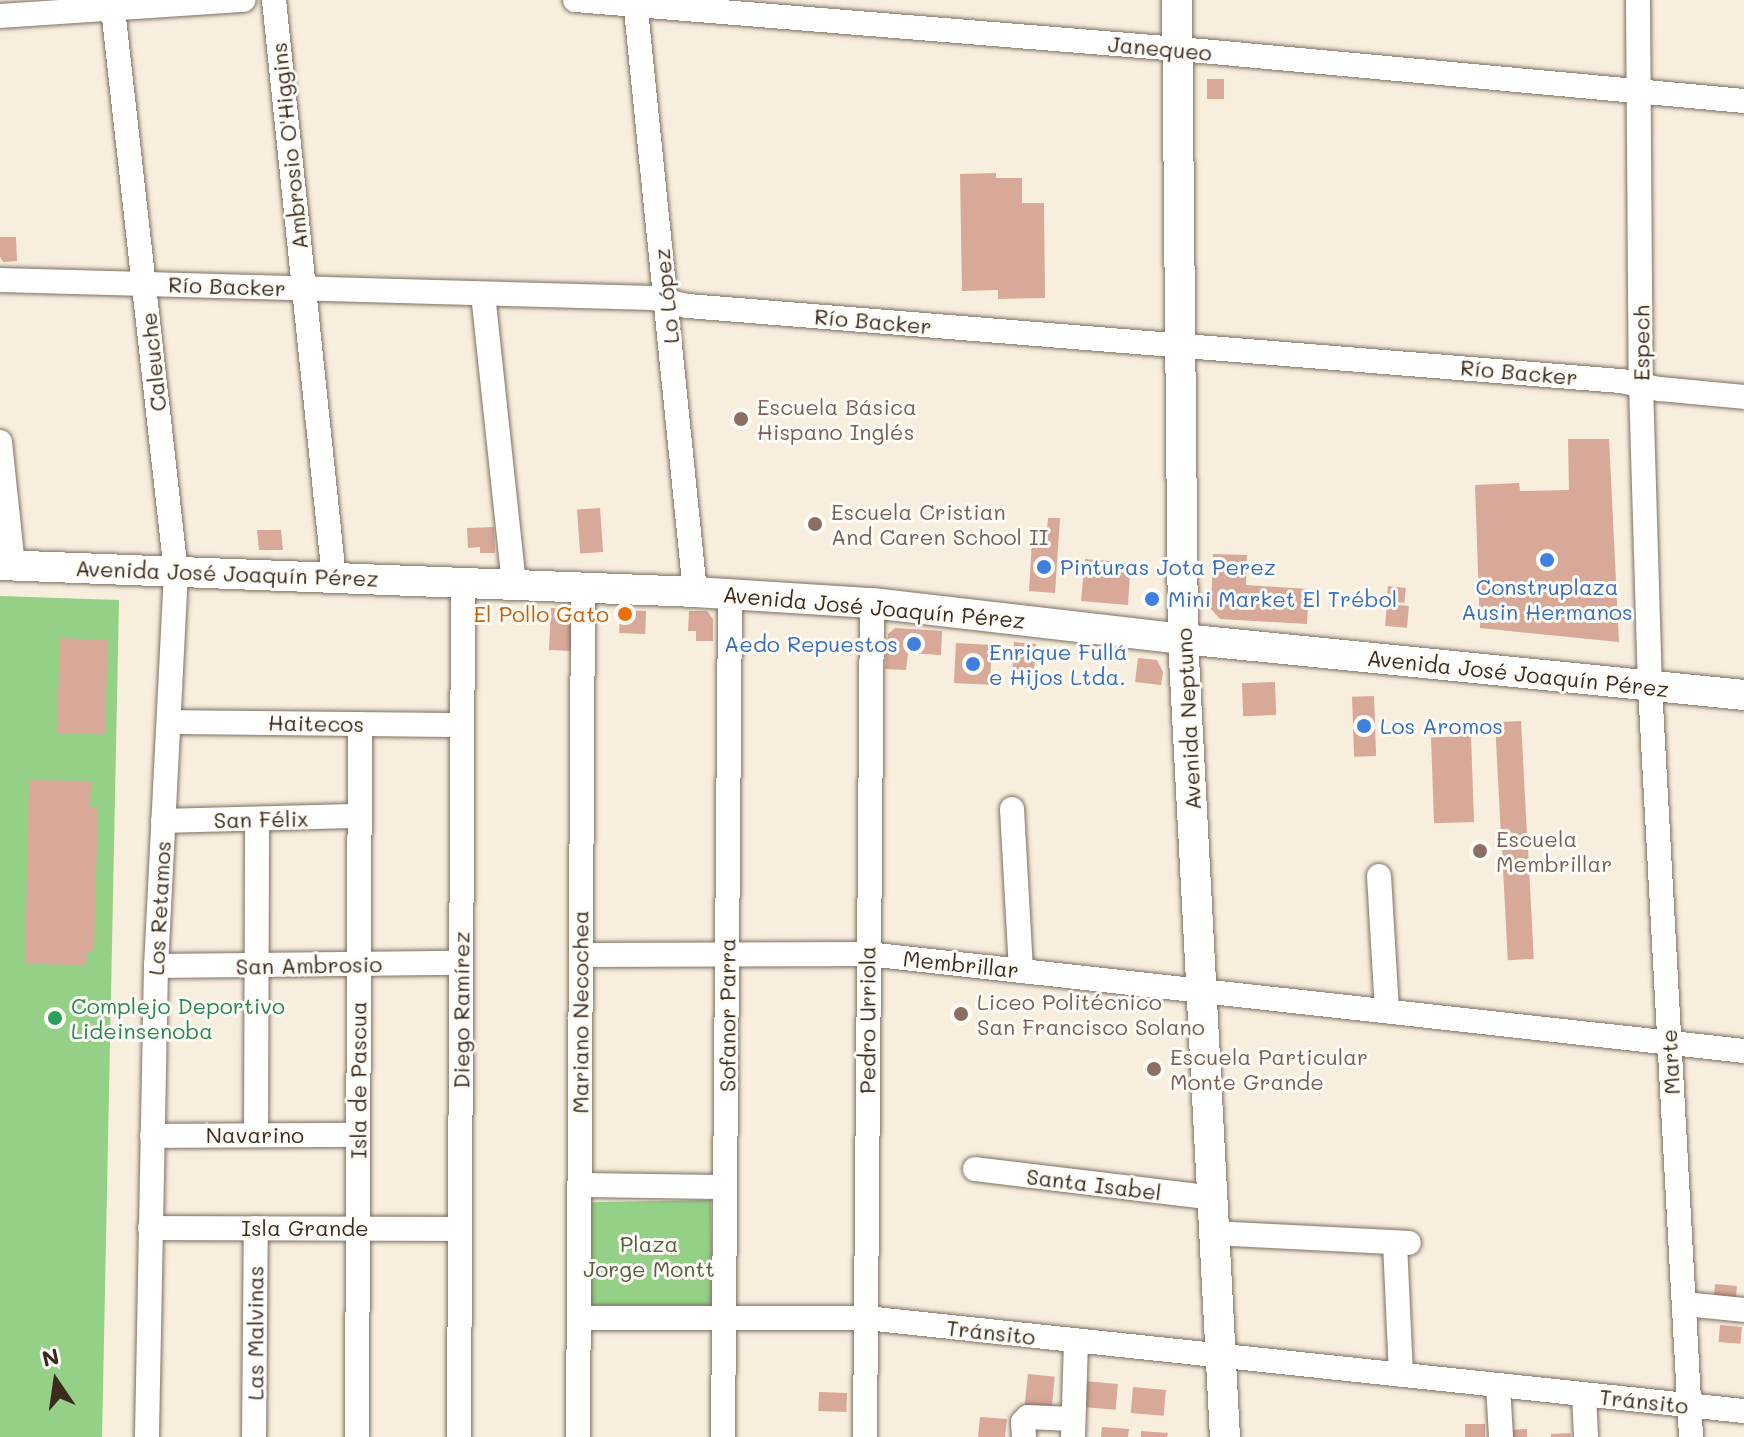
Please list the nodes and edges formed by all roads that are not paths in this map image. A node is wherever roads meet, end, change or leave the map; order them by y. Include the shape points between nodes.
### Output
1 (243, 0) edge
2 (274, 0) edge
3 (575, 0) edge
4 (1177, 0) edge
5 (1638, 0) edge
6 (636, 3) edge
7 (138, 4) edge
8 (113, 9) junction
9 (0, 16) edge
10 (1177, 49) junction
11 (1639, 90) junction
12 (1744, 101) edge
13 (0, 280) edge
14 (144, 284) junction
15 (304, 289) junction
16 (483, 294) junction
17 (667, 301) junction
18 (1181, 346) junction
19 (1641, 385) junction
20 (1744, 397) edge
21 (0, 442) edge
22 (6, 565) edge
23 (176, 572) junction
24 (334, 578) junction
25 (463, 582) junction
26 (514, 585) junction
27 (583, 587) junction
28 (695, 592) junction
29 (730, 594) junction
30 (872, 603) junction
31 (1183, 639) junction
32 (1650, 687) junction
33 (1744, 695) edge
34 (169, 722) junction
35 (360, 724) junction
36 (462, 725) junction
37 (1012, 809) dead end
38 (360, 816) junction
39 (257, 819) junction
40 (163, 821) junction
41 (1379, 876) dead end
42 (868, 954) junction
43 (581, 955) junction
44 (727, 955) junction
45 (461, 963) junction
46 (359, 964) junction
47 (257, 965) junction
48 (156, 966) junction
49 (1021, 971) junction
50 (1202, 990) junction
51 (1387, 1011) junction
52 (1669, 1042) junction
53 (1744, 1051) edge
54 (256, 1135) junction
55 (358, 1135) junction
56 (152, 1136) junction
57 (975, 1169) dead end
58 (579, 1185) junction
59 (725, 1187) junction
60 (1213, 1198) junction
61 (150, 1228) junction
62 (256, 1228) junction
63 (358, 1229) junction
64 (460, 1229) junction
65 (1214, 1233) junction
66 (1684, 1304) junction
67 (1744, 1310) edge
68 (579, 1318) junction
69 (724, 1318) junction
70 (866, 1318) junction
71 (1076, 1341) junction
72 (1221, 1357) junction
73 (1401, 1375) junction
74 (1498, 1385) junction
75 (1584, 1394) junction
76 (1689, 1405) junction
77 (1744, 1411) edge
78 (1072, 1428) edge
79 (147, 1437) edge
80 (254, 1437) edge
81 (357, 1437) edge
82 (459, 1437) edge
83 (578, 1437) edge
84 (723, 1437) edge
85 (865, 1437) edge
86 (1024, 1437) edge
87 (1225, 1437) edge
88 (1501, 1437) edge
89 (1586, 1437) edge
90 (1691, 1437) edge

1 - 7 street
2 - 15 street, Ambrosio O'Higgins
3 - 6 street, Janequeo
4 - 10 main road, Avenida Neptuno
5 - 11 street, Espech
6 - 10 street, Janequeo
6 - 17 street, Lo López
7 - 8 street
8 - 9 street
8 - 14 street, Caleuche
10 - 11 street, Janequeo
10 - 18 main road, Avenida Neptuno
11 - 12 street, Janequeo
11 - 19 street, Espech
13 - 14 street, Río Backer
14 - 15 street, Río Backer
14 - 23 street, Caleuche
15 - 16 street, Río Backer
15 - 24 street, Ambrosio O'Higgins
16 - 17 street, Río Backer
16 - 26 street
17 - 18 street, Río Backer
17 - 28 street, Lo López
18 - 19 street, Río Backer
18 - 31 main road, Avenida Neptuno
19 - 20 street, Río Backer
19 - 32 street, Espech
21 - 22 street
22 - 23 main road, Avenida José Joaquín Pérez
23 - 24 main road, Avenida José Joaquín Pérez
23 - 34 street, Los Retamos
24 - 25 main road, Avenida José Joaquín Pérez
25 - 26 main road, Avenida José Joaquín Pérez
25 - 36 street, Diego Ramírez
26 - 27 main road, Avenida José Joaquín Pérez
27 - 28 main road, Avenida José Joaquín Pérez
27 - 43 street, Mariano Necochea
28 - 29 main road, Avenida José Joaquín Pérez
29 - 30 main road, Avenida José Joaquín Pérez
29 - 44 street, Sofanor Parra
30 - 31 main road, Avenida José Joaquín Pérez
30 - 42 street, Pedro Urriola
31 - 32 main road, Avenida José Joaquín Pérez
31 - 50 main road, Avenida Neptuno
32 - 33 main road, Avenida José Joaquín Pérez
32 - 52 street, Marte
34 - 35 street, Haitecos
34 - 40 street, Los Retamos
35 - 36 street, Haitecos
35 - 38 street, Isla de Pascua
36 - 45 street, Diego Ramírez
37 - 49 street
38 - 39 street, San Félix
38 - 46 street, Isla de Pascua
39 - 40 street, San Félix
39 - 47 street
40 - 48 street, Los Retamos
41 - 51 street
42 - 44 street, Membrillar
42 - 49 street, Membrillar
42 - 70 street, Pedro Urriola
43 - 44 street, Membrillar
43 - 58 street, Mariano Necochea
44 - 59 street, Sofanor Parra
45 - 46 street, San Ambrosio
45 - 64 street, Diego Ramírez
46 - 47 street, San Ambrosio
46 - 55 street, Isla de Pascua
47 - 48 street, San Ambrosio
47 - 54 street
48 - 56 street, Los Retamos
49 - 50 street, Membrillar
50 - 51 street, Membrillar
50 - 60 main road, Avenida Neptuno
51 - 52 street, Membrillar
52 - 53 street, Membrillar
52 - 66 street, Marte
54 - 55 street, Navarino
54 - 56 street, Navarino
55 - 63 street, Isla de Pascua
56 - 61 street, Los Retamos
57 - 60 street, Santa Isabel
58 - 59 street
58 - 68 street, Mariano Necochea
59 - 69 street, Sofanor Parra
60 - 65 main road, Avenida Neptuno
61 - 62 street, Isla Grande
61 - 79 street, Los Retamos
62 - 63 street, Isla Grande
62 - 80 street, Las Malvinas
63 - 64 street, Isla Grande
63 - 81 street, Isla de Pascua
64 - 82 street, Diego Ramírez
65 - 72 main road, Avenida Neptuno
65 - 73 street via 1402,1243
66 - 67 street
66 - 76 street, Marte
68 - 69 street, Tránsito
68 - 83 street, Mariano Necochea
69 - 70 street, Tránsito
69 - 84 street, Sofanor Parra
70 - 71 street, Tránsito
70 - 85 street, Pedro Urriola
71 - 72 street, Tránsito
71 - 78 street
72 - 73 street, Tránsito
72 - 87 main road, Avenida Neptuno
73 - 74 street, Tránsito
74 - 75 street, Tránsito
74 - 88 street
75 - 76 street, Tránsito
75 - 89 street
76 - 77 street, Tránsito
76 - 90 street, Marte
78 - 86 street via 1028,1417

